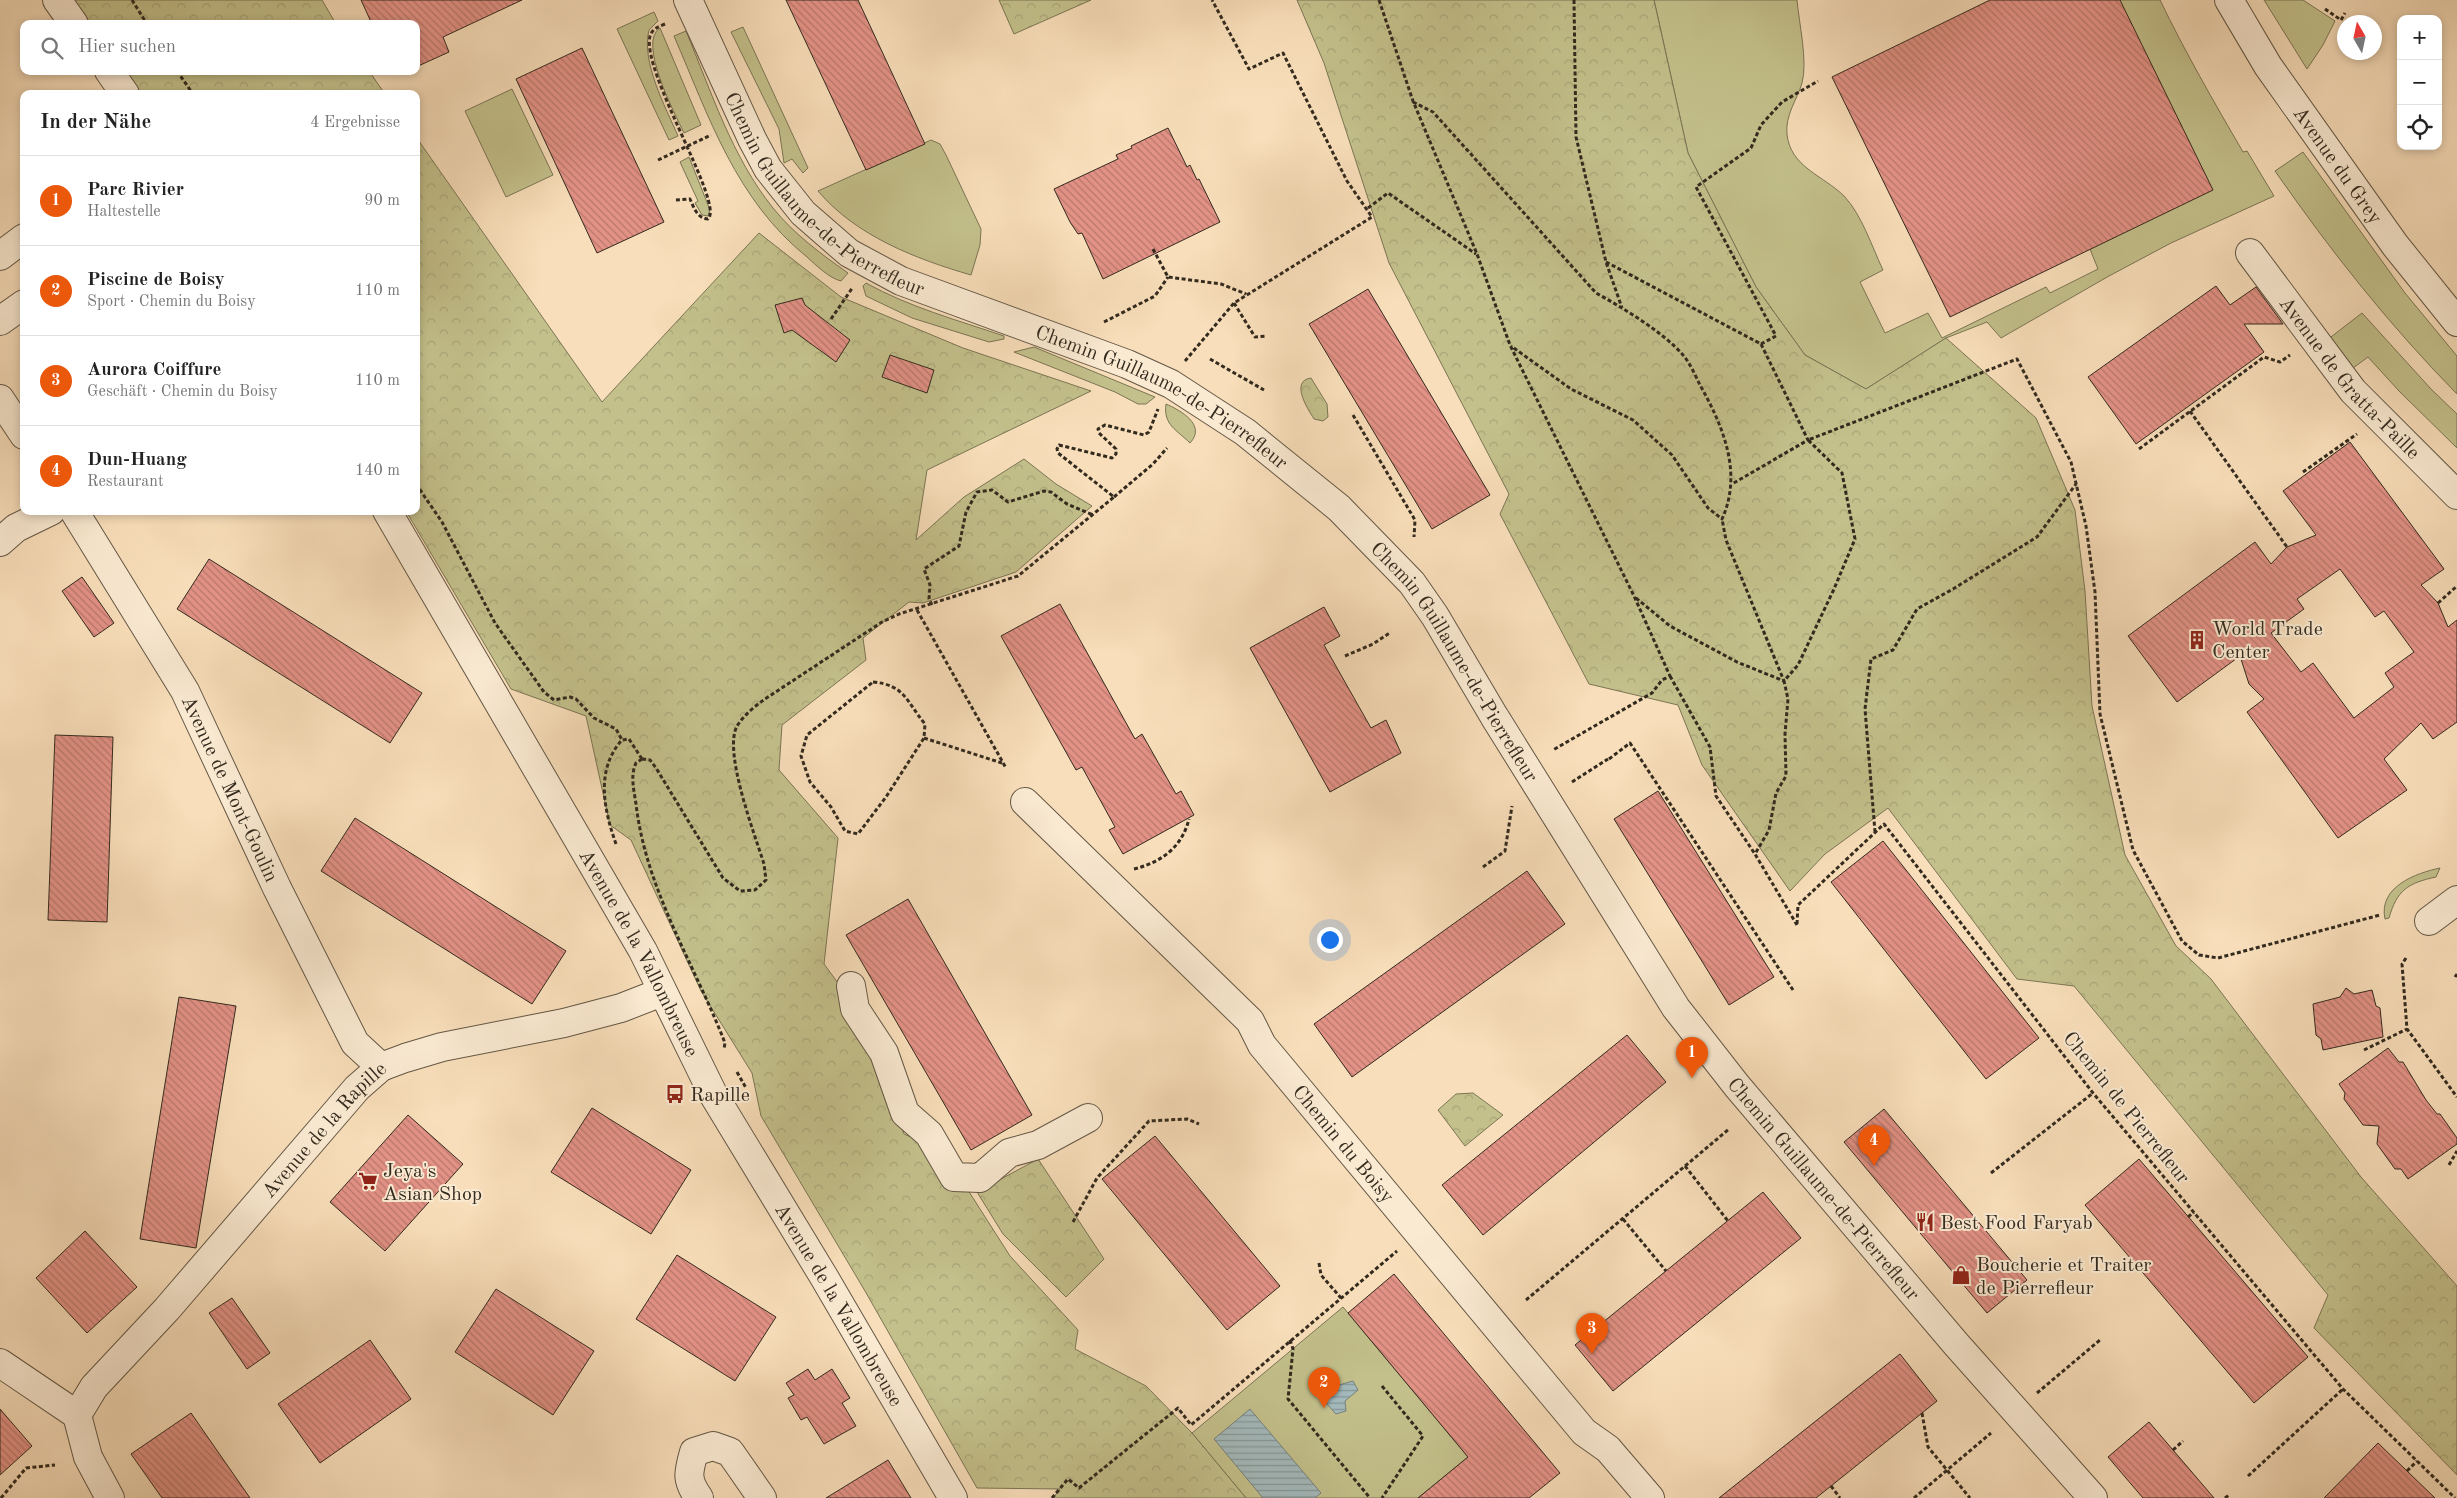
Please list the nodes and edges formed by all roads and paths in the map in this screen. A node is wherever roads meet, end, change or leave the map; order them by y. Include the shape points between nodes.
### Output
1 (57, 0) edge
2 (132, 0) edge
3 (688, 0) edge
4 (1212, 0) edge
5 (1379, 0) edge
6 (1574, 0) edge
7 (2229, 0) edge
8 (2325, 8) dead end
9 (2345, 13) dead end
10 (71, 20) edge
11 (144, 20) edge
12 (664, 24) dead end
13 (112, 75) edge
14 (180, 75) edge
15 (1818, 81) dead end
16 (122, 90) edge
17 (190, 90) edge
18 (1413, 101) junction
19 (712, 135) dead end
20 (687, 147) junction
21 (658, 160) dead end
22 (676, 200) dead end
23 (1368, 208) junction
24 (20, 241) edge
25 (1153, 249) dead end
26 (2250, 253) dead end
27 (1477, 254) junction
28 (0, 256) edge
29 (1606, 262) junction
30 (1168, 277) junction
31 (1246, 294) junction
32 (846, 297) dead end
33 (1234, 303) junction
34 (20, 307) edge
35 (1622, 308) junction
36 (831, 319) dead end
37 (0, 321) edge
38 (1104, 322) dead end
39 (2457, 322) edge
40 (1267, 336) dead end
41 (1760, 344) junction
42 (1510, 345) junction
43 (2295, 350) dead end
44 (1187, 356) dead end
45 (1210, 359) dead end
46 (1264, 390) dead end
47 (0, 399) edge
48 (2190, 411) junction
49 (1353, 415) dead end
50 (1154, 416) dead end
51 (20, 429) edge
52 (2358, 433) dead end
53 (1808, 440) junction
54 (1167, 448) dead end
55 (2139, 449) dead end
56 (2303, 472) dead end
57 (1732, 484) junction
58 (2076, 484) junction
59 (420, 490) edge
60 (2457, 495) edge
61 (1114, 497) junction
62 (43, 515) edge
63 (76, 515) edge
64 (389, 515) edge
65 (1093, 515) junction
66 (1722, 518) junction
67 (1414, 536) dead end
68 (0, 542) edge
69 (2287, 547) dead end
70 (2457, 586) edge
71 (1634, 596) junction
72 (2438, 603) dead end
73 (932, 605) junction
74 (917, 610) junction
75 (1391, 632) dead end
76 (1345, 656) dead end
77 (1670, 676) junction
78 (1784, 681) junction
79 (924, 738) junction
80 (622, 740) junction
81 (1553, 750) dead end
82 (642, 759) junction
83 (1003, 763) junction
84 (1006, 768) dead end
85 (1572, 782) dead end
86 (1025, 802) dead end
87 (1512, 806) dead end
88 (1189, 819) dead end
89 (1875, 832) junction
90 (619, 853) dead end
91 (1755, 854) junction
92 (1483, 868) dead end
93 (1128, 870) dead end
94 (2457, 900) edge
95 (2380, 915) dead end
96 (2429, 921) dead end
97 (2406, 958) dead end
98 (851, 986) dead end
99 (1793, 990) dead end
100 (662, 992) junction
101 (2406, 1029) junction
102 (723, 1048) dead end
103 (2364, 1050) dead end
104 (381, 1067) junction
105 (2093, 1093) junction
106 (2457, 1097) edge
107 (1088, 1118) dead end
108 (1199, 1124) dead end
109 (1729, 1129) dead end
110 (2457, 1152) edge
111 (2448, 1165) dead end
112 (1685, 1166) junction
113 (1991, 1173) dead end
114 (2194, 1212) junction
115 (2188, 1217) dead end
116 (1623, 1219) junction
117 (1728, 1221) dead end
118 (1073, 1222) dead end
119 (1400, 1249) dead end
120 (1319, 1263) dead end
121 (1666, 1271) dead end
122 (1341, 1298) junction
123 (1526, 1300) dead end
124 (2274, 1307) junction
125 (2269, 1311) dead end
126 (1290, 1340) junction
127 (2100, 1340) dead end
128 (0, 1363) edge
129 (1382, 1386) dead end
130 (2343, 1388) junction
131 (2037, 1394) dead end
132 (1922, 1413) dead end
133 (77, 1415) junction
134 (1991, 1433) dead end
135 (2183, 1441) dead end
136 (2173, 1450) dead end
137 (2417, 1461) junction
138 (55, 1465) dead end
139 (1947, 1470) junction
140 (2407, 1471) dead end
141 (2248, 1476) dead end
142 (1831, 1486) dead end
143 (2228, 1494) dead end
144 (1, 1498) edge
145 (110, 1498) edge
146 (699, 1498) edge
147 (762, 1498) edge
148 (953, 1498) edge
149 (1052, 1498) edge
150 (1370, 1498) edge
151 (1382, 1498) edge
152 (1650, 1498) edge
153 (1840, 1498) edge
154 (1914, 1498) edge
155 (1970, 1498) edge
156 (2093, 1498) edge
157 (2225, 1498) edge
158 (2455, 1498) edge

1 - 10 street
2 - 11 path
3 - 156 street, Chemin Guillaume-de-Pierrefleur via 768,169 803,213 849,253 901,281 1118,361 1171,384 1245,432 1339,508 1412,583 1676,1008 1737,1086 1956,1344
4 - 23 path via 1249,69 1283,53 1347,181
5 - 18 path
6 - 29 path via 1576,137
7 - 39 street, Avenue du Grey via 2268,66 2395,245
8 - 9 path via 2341,20
12 - 20 path via 653,30 650,36 651,54 661,89
13 - 16 street
14 - 17 path
15 - 41 path via 1782,102 1761,125 1751,148 1696,187 1776,336
18 - 27 path
18 - 35 path via 1433,112 1596,293
19 - 20 path
20 - 21 path
20 - 22 path via 712,216 702,219 690,199
23 - 27 path via 1388,193
23 - 31 path via 1372,217
24 - 28 street
25 - 30 path
26 - 60 street, Avenue de Gratta-Paille via 2353,391
27 - 42 path
29 - 35 path
29 - 41 path
30 - 31 path via 1221,284
30 - 38 path via 1155,296
31 - 33 path
32 - 36 path
33 - 40 path via 1255,337
33 - 44 path
34 - 37 street
35 - 57 path via 1684,355 1719,418
41 - 53 path
42 - 66 path via 1571,389 1633,420 1672,455 1708,508
42 - 71 path
43 - 48 path via 2280,362 2264,357
45 - 46 path
47 - 51 street
48 - 55 path
48 - 69 path
49 - 67 path via 1415,520
50 - 61 path via 1149,432 1144,435 1101,426 1099,433 1116,449 1112,458 1064,444 1057,449
52 - 56 path
53 - 57 path
53 - 58 path via 2017,359 2071,462
53 - 78 path via 1842,473 1855,539 1798,665
54 - 61 path
57 - 66 path
58 - 89 path via 2037,537 1917,609 1893,650 1872,660 1865,709
58 - 95 path via 2086,526 2095,592 2100,714 2133,850 2182,941 2199,955 2218,958
59 - 80 path via 442,522 495,623 544,692 554,700 576,699 594,718 616,729
61 - 65 path
62 - 68 street via 16,528
63 - 104 street, Avenue de Mont-Goulin via 185,691 355,1043
64 - 100 street, Avenue de la Vallombreuse via 642,951
65 - 73 path via 1018,576
65 - 73 path via 1067,504 1051,492 1044,491 1008,502 992,490 977,492 966,512 958,546 924,569
66 - 78 path via 1726,540
70 - 72 path
71 - 77 path
71 - 78 path via 1670,626 1737,662
73 - 74 path
74 - 82 path via 882,622 765,699 737,726 734,761 766,880 755,890 740,892 723,878 656,768 650,760
74 - 83 path
75 - 76 path
77 - 81 path via 1662,680 1652,693
77 - 91 path via 1710,748 1716,796
78 - 91 path via 1788,699 1786,776 1776,793 1769,830
79 - 79 path via 858,834 845,831 831,807 810,782 801,756 807,735 872,682 889,683 902,692 925,724
79 - 83 path
80 - 82 path via 629,740
80 - 90 path via 610,759 604,786 606,814
82 - 102 path via 636,763 632,778 650,872 667,916 707,997 725,1043
83 - 84 path
85 - 99 path via 1630,743
86 - 152 street, Chemin du Boisy via 1250,1021 1262,1044 1584,1432 1608,1449
87 - 92 path via 1505,851
88 - 93 path via 1180,842 1172,851 1143,867
89 - 91 path via 1798,906 1797,925
89 - 105 path, Chemin de Pierrefleur via 1884,824
94 - 96 street
97 - 101 path via 2402,964
98 - 107 street via 854,1008 884,1053 905,1113 929,1134 954,1177 980,1178 1009,1152 1038,1146
100 - 104 street, Avenue de la Rapille via 574,1021 442,1048
100 - 148 street, Avenue de la Vallombreuse via 713,1094
101 - 103 path
101 - 106 path
104 - 133 street, Avenue de la Rapille via 357,1088 168,1309 94,1387
105 - 113 path
105 - 114 path, Chemin de Pierrefleur
108 - 118 path via 1187,1118 1149,1121 1097,1178
109 - 112 path
110 - 111 path
112 - 116 path
112 - 117 path
114 - 115 path
114 - 124 path, Chemin de Pierrefleur
116 - 121 path
116 - 123 path
119 - 122 path
120 - 122 path via 1321,1274
122 - 126 path
124 - 125 path
124 - 130 path, Chemin de Pierrefleur
126 - 149 path via 1191,1424 1178,1408 1079,1488 1068,1479
126 - 150 path via 1293,1349 1288,1399
127 - 131 path
128 - 133 street
129 - 151 path via 1423,1436
130 - 137 path, Chemin de Pierrefleur
130 - 141 path
132 - 139 path via 1928,1447
133 - 145 street via 88,1456
134 - 139 path
135 - 136 path
137 - 140 path
137 - 158 path, Chemin de Pierrefleur
138 - 144 path via 26,1468
139 - 154 path
139 - 155 path
142 - 153 path
143 - 157 path
146 - 147 street via 690,1485 689,1470 694,1452 713,1446 730,1452

